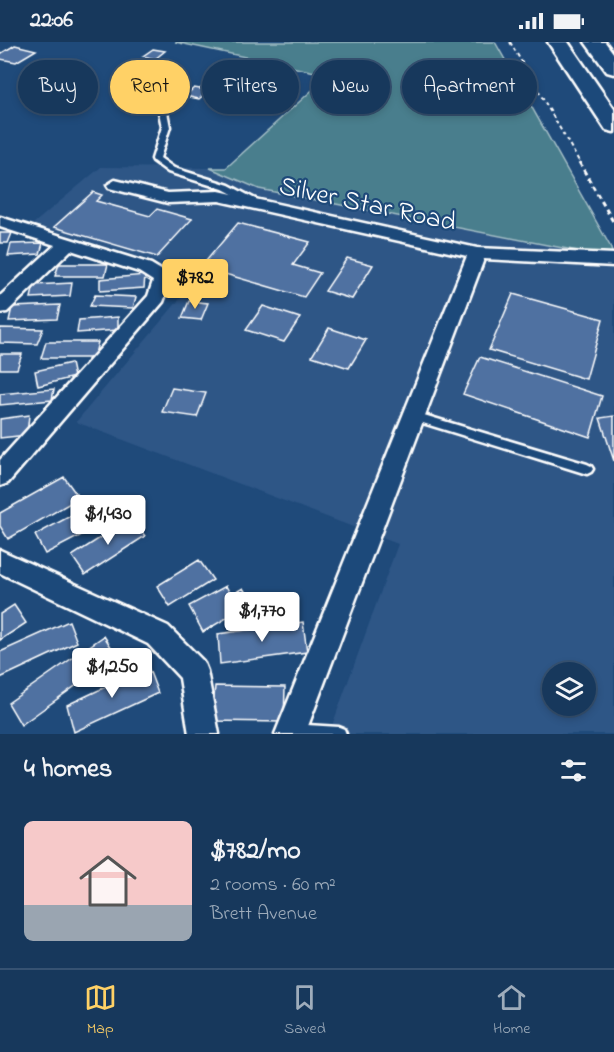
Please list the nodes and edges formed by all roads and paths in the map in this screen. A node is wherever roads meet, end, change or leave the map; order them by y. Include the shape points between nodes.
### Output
1 (510, 42) edge
2 (558, 42) edge
3 (595, 42) edge
4 (614, 68) edge
5 (163, 114) edge
6 (614, 125) edge
7 (115, 184) dead end
8 (259, 206) junction
9 (0, 222) edge
10 (614, 223) edge
11 (67, 244) junction
12 (477, 253) junction
13 (614, 260) edge
14 (0, 307) edge
15 (414, 416) junction
16 (587, 469) dead end
17 (0, 476) edge
18 (0, 561) edge
19 (291, 733) edge
20 (204, 734) edge
21 (339, 734) edge

1 - 10 path
2 - 6 main road
3 - 4 main road
5 - 8 lane via 166,127 156,159 164,167 226,187
7 - 8 street, Silver Star Road via 168,198 219,196
8 - 12 street, Silver Star Road
9 - 11 street
11 - 14 street
11 - 17 street via 145,268 164,279 156,298
12 - 13 street, Silver Star Road
12 - 15 street
15 - 16 lane
15 - 19 street
18 - 20 street via 158,635 193,671
19 - 21 lane

